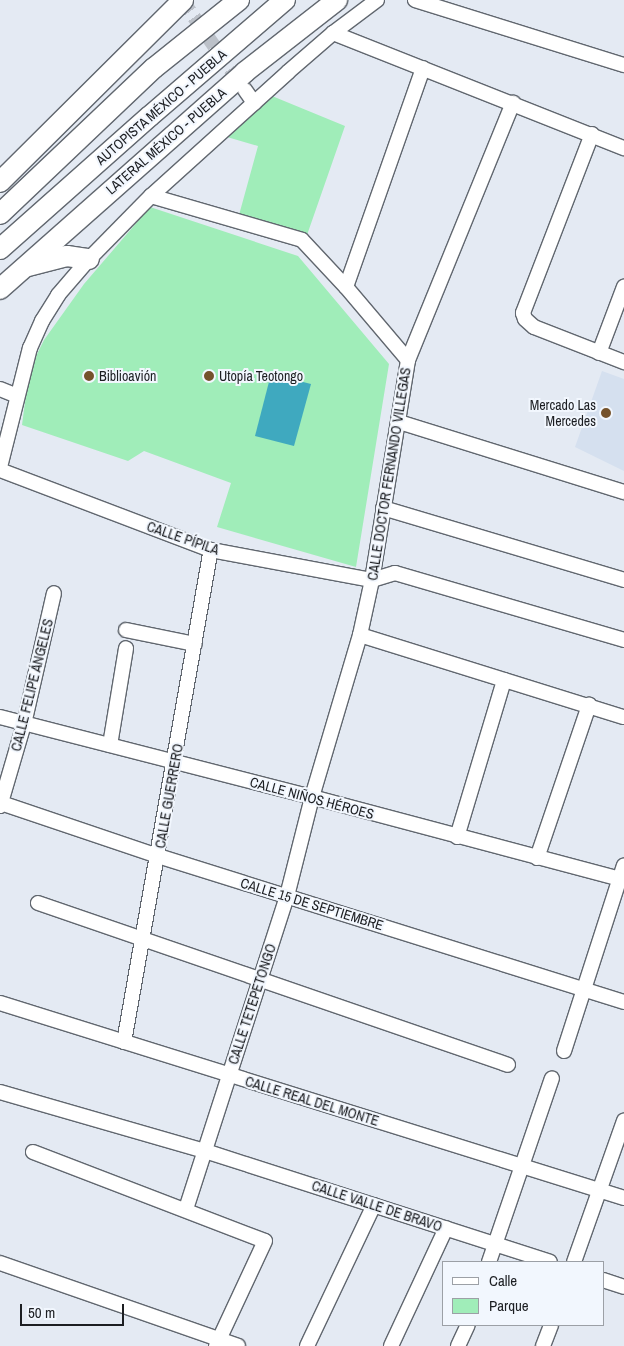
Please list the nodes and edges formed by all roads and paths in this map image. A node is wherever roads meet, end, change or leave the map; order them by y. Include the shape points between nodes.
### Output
1 (183, 0) edge
2 (239, 0) edge
3 (285, 0) edge
4 (337, 0) edge
5 (377, 0) edge
6 (415, 0) edge
7 (333, 33) junction
8 (624, 66) edge
9 (423, 68) junction
10 (244, 90) tunnel mouth
11 (254, 103) junction
12 (513, 103) junction
13 (592, 134) junction
14 (624, 148) edge
15 (0, 182) edge
16 (152, 196) junction
17 (0, 214) edge
18 (0, 249) edge
19 (89, 259) junction
20 (24, 268) junction
21 (346, 287) junction
22 (624, 287) edge
23 (0, 289) edge
24 (599, 353) junction
25 (408, 360) junction
26 (624, 362) edge
27 (0, 389) edge
28 (17, 396) junction
29 (399, 422) junction
30 (0, 468) edge
31 (624, 492) edge
32 (383, 508) junction
33 (212, 550) junction
34 (372, 580) junction
35 (624, 580) edge
36 (54, 593) dead end
37 (126, 630) dead end
38 (360, 635) junction
39 (624, 640) edge
40 (195, 644) junction
41 (126, 648) dead end
42 (504, 680) junction
43 (589, 705) junction
44 (0, 717) edge
45 (624, 717) edge
46 (24, 724) junction
47 (110, 746) junction
48 (175, 763) junction
49 (312, 797) junction
50 (1, 805) edge
51 (457, 837) junction
52 (158, 856) junction
53 (537, 858) junction
54 (624, 866) edge
55 (622, 880) edge
56 (287, 896) junction
57 (38, 903) dead end
58 (144, 938) junction
59 (259, 981) junction
60 (583, 989) junction
61 (624, 1002) edge
62 (0, 1003) edge
63 (124, 1042) junction
64 (564, 1051) dead end
65 (508, 1065) dead end
66 (229, 1075) junction
67 (552, 1078) dead end
68 (0, 1092) edge
69 (624, 1120) edge
70 (205, 1151) junction
71 (34, 1152) dead end
72 (521, 1166) junction
73 (599, 1189) junction
74 (624, 1198) edge
75 (374, 1205) junction
76 (186, 1209) junction
77 (446, 1228) junction
78 (494, 1244) junction
79 (489, 1261) edge
80 (547, 1261) edge
81 (574, 1261) edge
82 (0, 1263) edge
83 (604, 1280) edge
84 (624, 1287) edge
85 (468, 1326) edge
86 (551, 1326) edge
87 (217, 1342) edge
88 (238, 1346) edge
89 (307, 1346) edge
90 (391, 1346) edge
91 (458, 1346) edge
92 (542, 1346) edge

1 - 15 highway
2 - 17 highway via 154,68
3 - 18 highway, AUTOPISTA MÉXICO - PUEBLA
4 - 20 highway, LATERAL MÉXICO - PUEBLA via 245,72
5 - 7 street
6 - 8 street
7 - 9 street
7 - 11 street
9 - 12 street
9 - 21 street
10 - 11 street
11 - 16 street
12 - 13 street
12 - 25 street, CALLE DOCTOR FERNANDO VILLEGAS
13 - 14 street
13 - 24 street via 524,307 524,319 534,327
16 - 19 street
16 - 21 street via 302,240
19 - 20 highway via 67,256
19 - 28 street via 58,295 42,321 30,348
20 - 23 highway, LATERAL MÉXICO - PUEBLA
21 - 25 street
22 - 24 street
24 - 26 street
25 - 29 street, CALLE DOCTOR FERNANDO VILLEGAS
27 - 28 street
28 - 30 street
29 - 31 street
29 - 32 street, CALLE DOCTOR FERNANDO VILLEGAS
30 - 33 street, CALLE PÍPILA
32 - 34 street, CALLE DOCTOR FERNANDO VILLEGAS
32 - 35 street
33 - 34 street, CALLE PÍPILA
33 - 40 street, CALLE GUERRERO
34 - 38 street, CALLE DOCTOR FERNANDO VILLEGAS
34 - 39 street via 395,573
36 - 46 street, CALLE FELIPE ÁNGELES
37 - 40 street
38 - 42 street
38 - 49 street, CALLE DOCTOR FERNANDO VILLEGAS
40 - 48 street, CALLE GUERRERO
41 - 47 street
42 - 43 street
42 - 51 street
43 - 45 street
43 - 53 street
44 - 46 street, CALLE NIÑOS HÉROES
46 - 47 street, CALLE NIÑOS HÉROES
46 - 50 street, CALLE FELIPE ÁNGELES
47 - 48 street, CALLE NIÑOS HÉROES
48 - 49 street, CALLE NIÑOS HÉROES
48 - 52 street, CALLE GUERRERO
49 - 51 street, CALLE NIÑOS HÉROES
49 - 56 street, CALLE TETEPETONGO
50 - 52 street, CALLE 15 DE SEPTIEMBRE
51 - 53 street, CALLE NIÑOS HÉROES
52 - 56 street, CALLE 15 DE SEPTIEMBRE
52 - 58 street, CALLE GUERRERO
53 - 55 street, CALLE NIÑOS HÉROES
54 - 55 street
55 - 60 street
56 - 59 street, CALLE TETEPETONGO
56 - 60 street, CALLE 15 DE SEPTIEMBRE
57 - 58 street
58 - 59 street
58 - 63 street, CALLE GUERRERO
59 - 65 street
59 - 66 street, CALLE TETEPETONGO
60 - 61 street, CALLE 15 DE SEPTIEMBRE
60 - 64 street
62 - 63 street, CALLE REAL DEL MONTE
63 - 66 street, CALLE REAL DEL MONTE
66 - 70 street, CALLE TETEPETONGO
66 - 72 street, CALLE REAL DEL MONTE
67 - 72 street
68 - 70 street, CALLE VALLE DE BRAVO
69 - 73 street
70 - 75 street, CALLE VALLE DE BRAVO
70 - 76 street, CALLE TETEPETONGO
71 - 76 street
72 - 73 street, CALLE REAL DEL MONTE
72 - 78 street
73 - 74 street, CALLE REAL DEL MONTE
73 - 81 street
75 - 77 street, CALLE VALLE DE BRAVO
75 - 89 street
76 - 87 street via 265,1241
77 - 78 street, CALLE VALLE DE BRAVO
77 - 90 street
78 - 79 street
78 - 80 street, CALLE VALLE DE BRAVO
82 - 87 street
83 - 84 street
85 - 91 street
86 - 92 street
87 - 88 street

